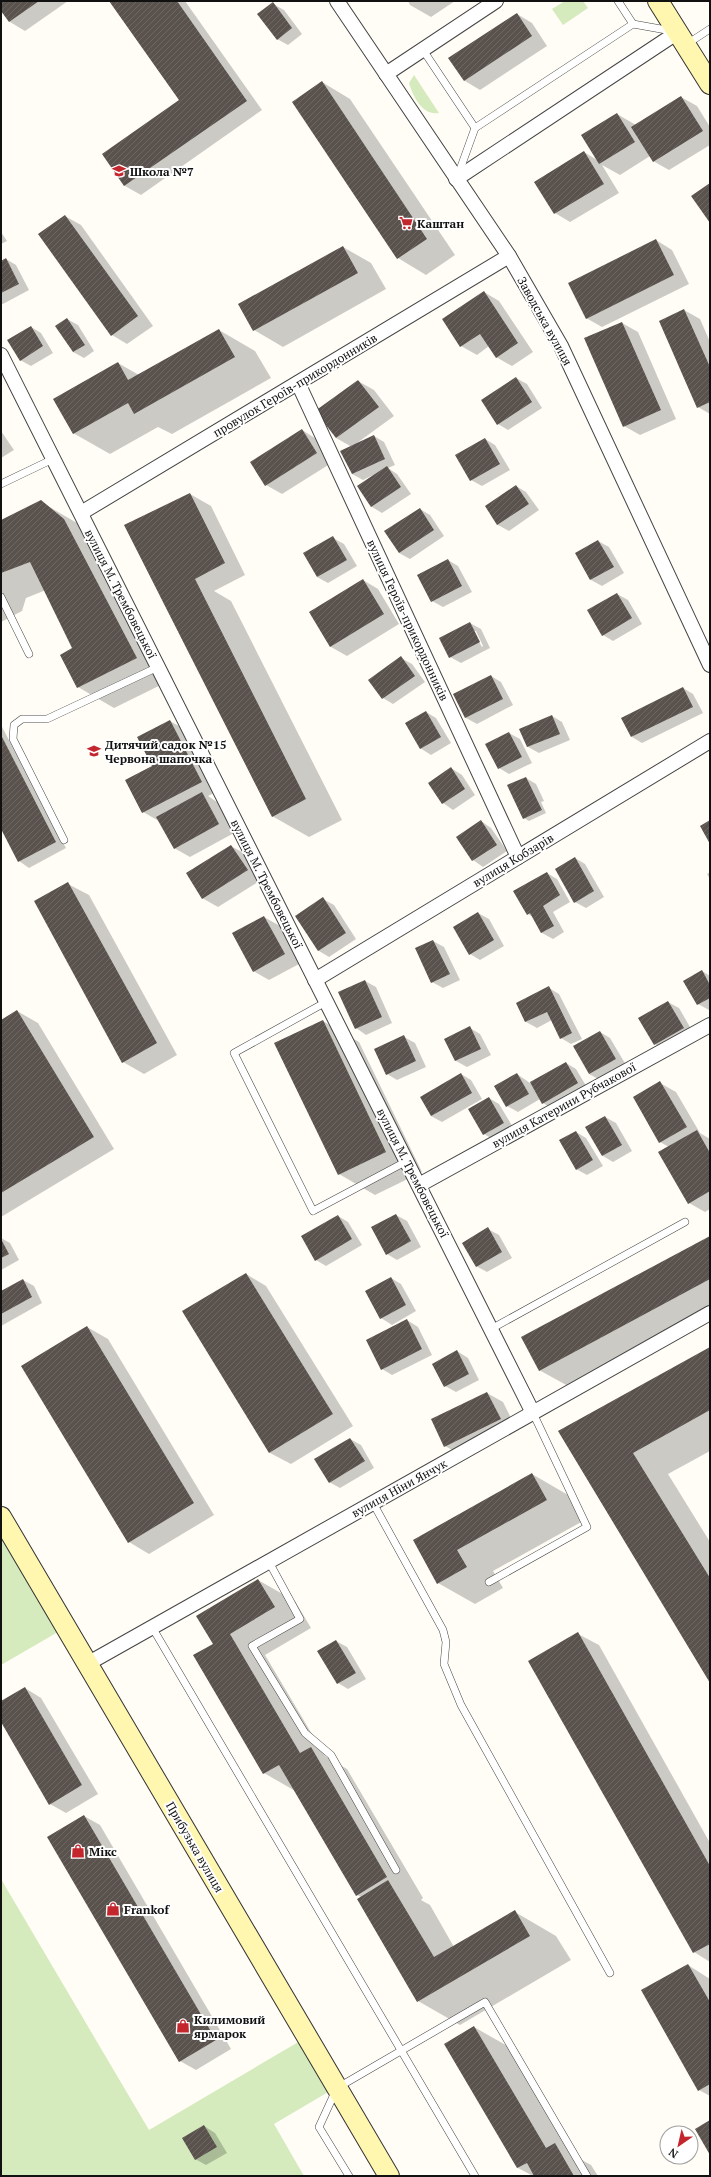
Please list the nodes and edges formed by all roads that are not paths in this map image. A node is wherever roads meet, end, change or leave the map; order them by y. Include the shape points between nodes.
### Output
1 (337, 1) edge
2 (496, 1) edge
3 (618, 1) edge
4 (658, 1) edge
5 (633, 24) junction
6 (710, 29) edge
7 (682, 39) junction
8 (423, 50) junction
9 (386, 74) junction
10 (708, 77) edge
11 (475, 128) junction
12 (456, 179) junction
13 (508, 256) junction
14 (1, 355) edge
15 (298, 383) junction
16 (53, 459) junction
17 (1, 484) edge
18 (81, 513) junction
19 (1, 597) edge
20 (29, 654) dead end
21 (710, 665) edge
22 (158, 668) junction
23 (710, 741) edge
24 (64, 840) dead end
25 (518, 857) junction
26 (316, 980) junction
27 (326, 1002) junction
28 (710, 1025) edge
29 (407, 1161) junction
30 (419, 1185) junction
31 (685, 1222) dead end
32 (710, 1313) edge
33 (491, 1329) junction
34 (533, 1412) junction
35 (373, 1503) junction
36 (1, 1517) edge
37 (269, 1562) junction
38 (489, 1582) dead end
39 (152, 1627) junction
40 (87, 1664) junction
41 (396, 1870) dead end
42 (610, 1972) dead end
43 (401, 2051) junction
44 (337, 2088) junction
45 (349, 2176) edge
46 (389, 2176) edge
47 (475, 2176) edge
48 (587, 2176) edge

1 - 9 street, Заводська вулиця
2 - 8 street
3 - 5 lane
4 - 7 street
5 - 7 lane
5 - 11 lane
6 - 7 lane
7 - 10 street
7 - 12 street
8 - 9 street
8 - 11 lane
9 - 12 street, Заводська вулиця
11 - 12 lane
12 - 13 street, Заводська вулиця
13 - 15 street, провулок Героїв-прикордонників
13 - 21 street, Заводська вулиця via 561,346
14 - 16 street, вулиця М. Трембовецької
15 - 18 street, провулок Героїв-прикордонників
15 - 25 street, вулиця Героїв-прикордонників
16 - 17 lane
16 - 18 street, вулиця М. Трембовецької
18 - 22 street, вулиця М. Трембовецької
19 - 20 lane
22 - 24 lane via 47,719 22,718 14,725 13,739
22 - 26 street, вулиця М. Трембовецької
23 - 25 street, вулиця Кобзарів
25 - 26 street, вулиця Кобзарів
26 - 27 street, вулиця М. Трембовецької
27 - 29 street, вулиця М. Трембовецької
27 - 29 lane via 234,1053 313,1211
28 - 30 street, вулиця Катерини Рубчакової
29 - 30 street, вулиця М. Трембовецької
30 - 33 street, вулиця М. Трембовецької
31 - 33 lane
32 - 34 street, вулиця Ніни Янчук
33 - 34 street, вулиця М. Трембовецької
34 - 35 street, вулиця Ніни Янчук
34 - 38 lane via 587,1527
35 - 37 street, вулиця Ніни Янчук
35 - 42 lane via 443,1630 446,1642 444,1664 461,1705
36 - 40 street, Прибузька вулиця
37 - 39 street, вулиця Ніни Янчук
37 - 41 lane via 300,1619 252,1646 306,1733 330,1755
39 - 40 street, вулиця Ніни Янчук
39 - 43 lane
40 - 44 street, Прибузька вулиця
43 - 44 lane
43 - 47 lane
43 - 48 lane via 485,2002
44 - 45 lane via 319,2127
44 - 46 street, Прибузька вулиця

